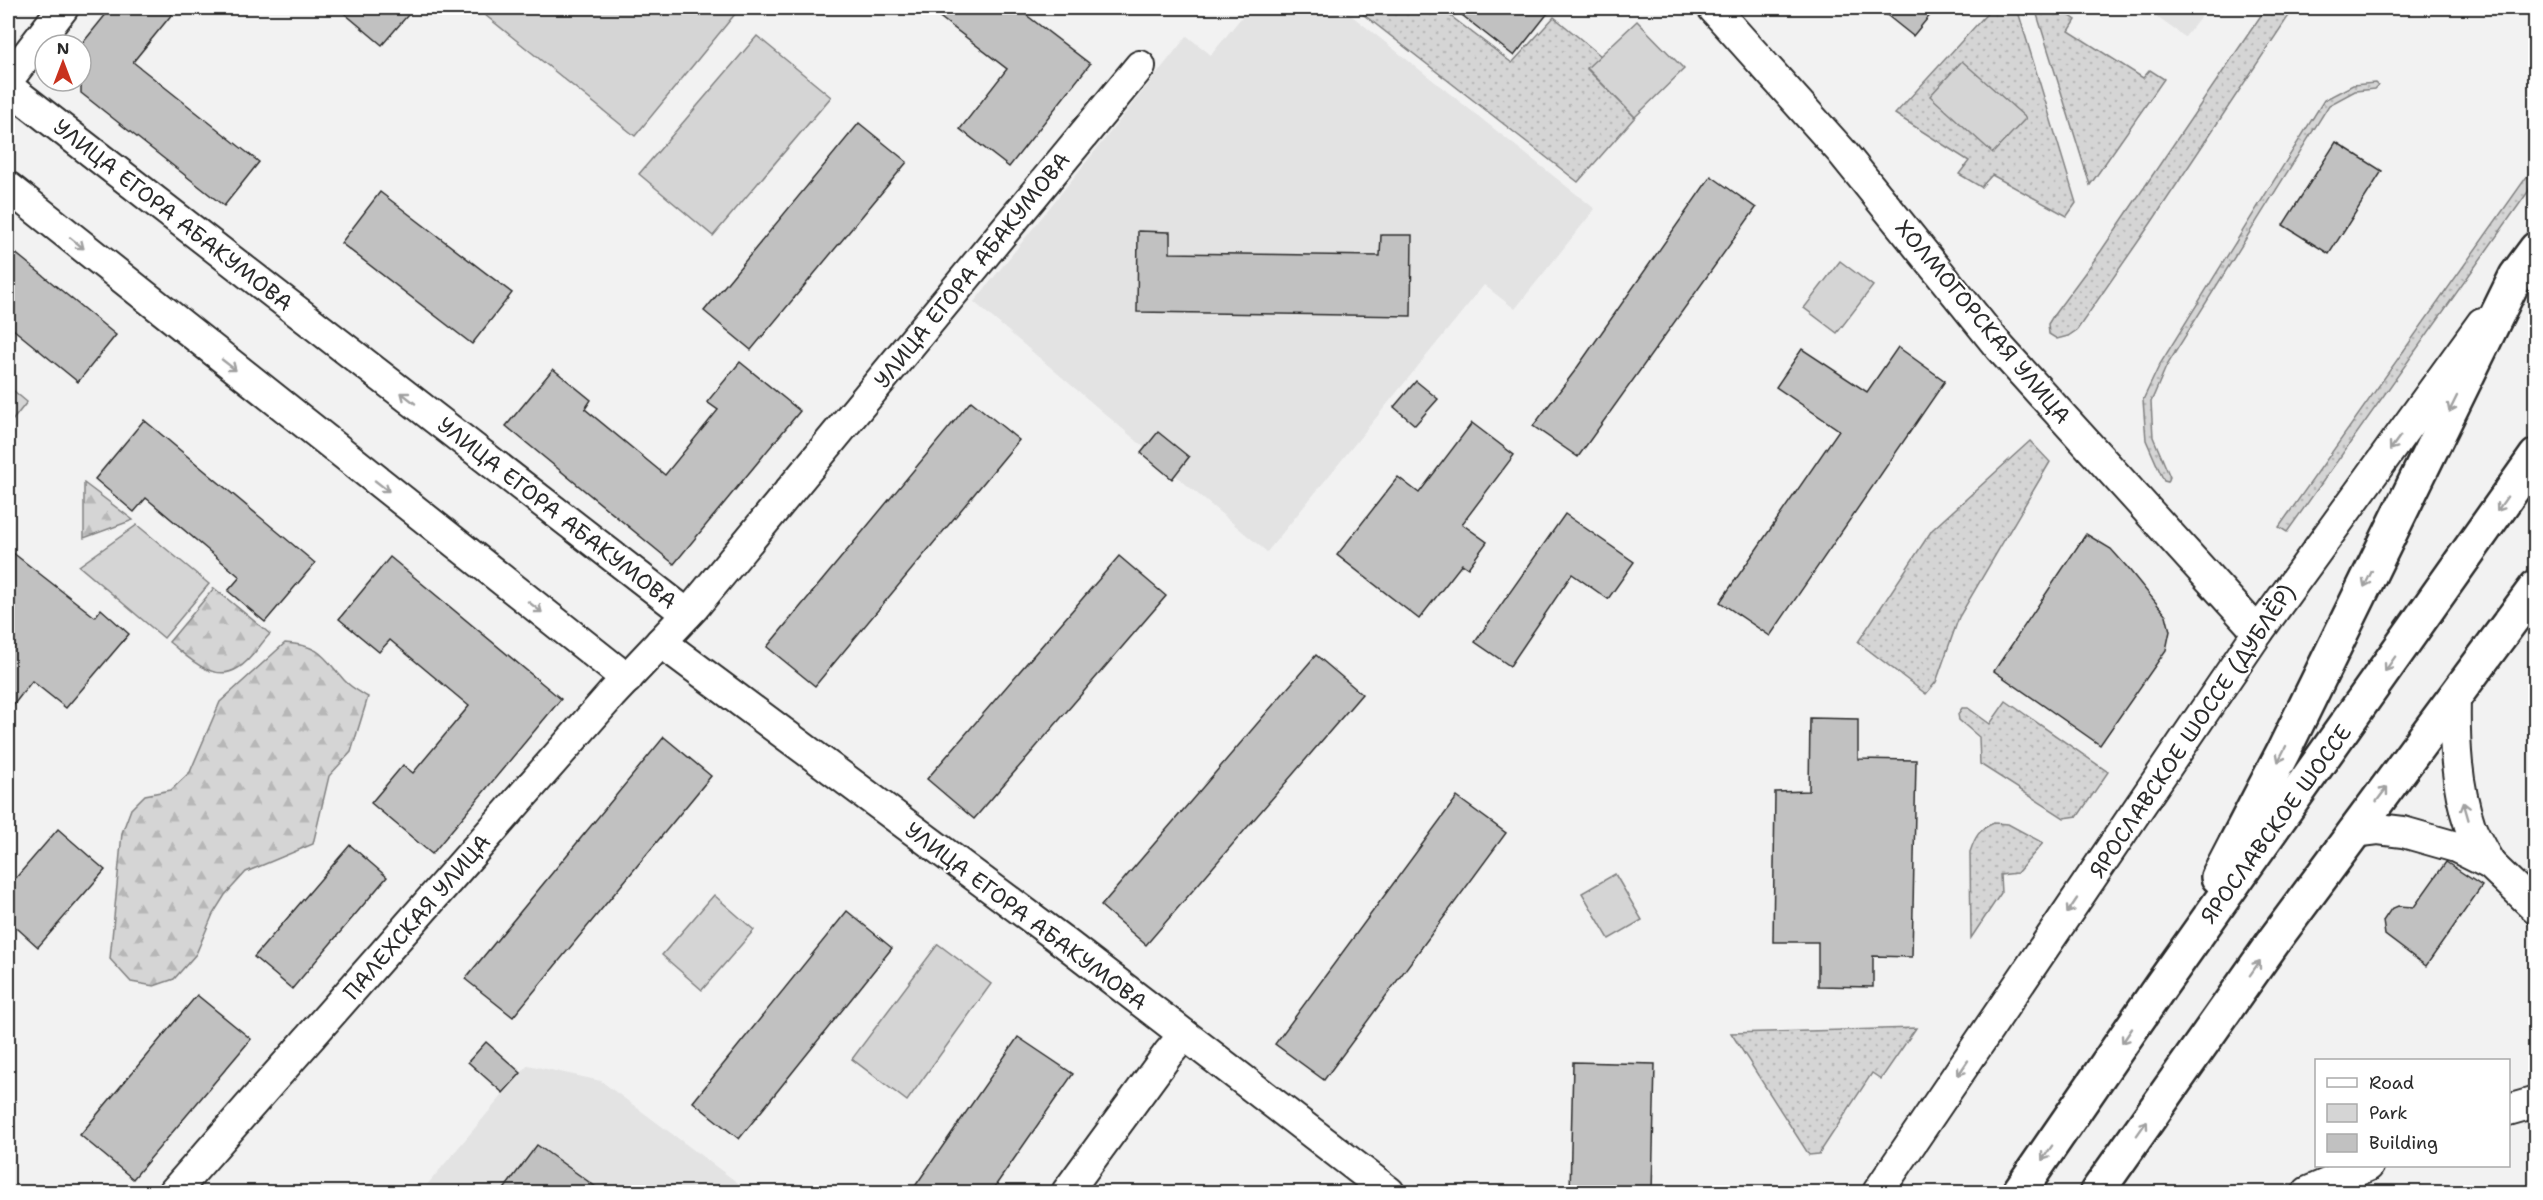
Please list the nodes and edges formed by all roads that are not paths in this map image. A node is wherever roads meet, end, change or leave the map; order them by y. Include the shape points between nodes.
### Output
1 (63, 8) edge
2 (1713, 8) edge
3 (1140, 66) dead end
4 (8, 80) edge
5 (8, 87) edge
6 (8, 187) edge
7 (2535, 249) edge
8 (2516, 276) junction
9 (2535, 456) edge
10 (2535, 587) edge
11 (687, 614) junction
12 (2535, 615) edge
13 (2258, 632) junction
14 (661, 642) junction
15 (627, 678) junction
16 (2455, 698) junction
17 (2353, 832) junction
18 (2490, 864) junction
19 (2535, 908) edge
20 (2160, 987) junction
21 (1184, 1035) junction
22 (2535, 1102) edge
23 (2510, 1109) edge
24 (2366, 1167) edge
25 (174, 1192) edge
26 (1067, 1192) edge
27 (1389, 1192) edge
28 (1878, 1192) edge
29 (2019, 1192) edge
30 (2097, 1192) edge
31 (2308, 1192) edge

1 - 4 street
2 - 13 street, ХОЛМОГОРСКАЯ УЛИЦА via 1842,152 2007,356
3 - 11 street, УЛИЦА ЕГОРА АБАКУМОВА
11 -> 5 street, УЛИЦА ЕГОРА АБАКУМОВА
6 -> 15 street
7 - 8 main road, ЯРОСЛАВСКОЕ ШОССЕ (ДУБЛЁР)
8 -> 13 street, ЯРОСЛАВСКОЕ ШОССЕ (ДУБЛЁР)
8 -> 20 main road, ЯРОСЛАВСКОЕ ШОССЕ (ДУБЛЁР) via 2283,752
9 -> 20 main road, ЯРОСЛАВСКОЕ ШОССЕ
10 - 16 main road
11 - 14 street, ПАЛЕХСКАЯ УЛИЦА
12 - 16 main road
13 -> 28 street, ЯРОСЛАВСКОЕ ШОССЕ (ДУБЛЁР)
14 - 15 street, ПАЛЕХСКАЯ УЛИЦА
14 - 21 street, УЛИЦА ЕГОРА АБАКУМОВА
15 - 25 street, ПАЛЕХСКАЯ УЛИЦА
17 -> 16 main road
18 -> 16 street via 2471,829 2461,795 2454,737
17 - 18 street via 2403,832 2456,847
30 -> 17 main road
18 - 19 street
20 -> 29 main road, ЯРОСЛАВСКОЕ ШОССЕ
21 - 26 street
21 - 27 street, УЛИЦА ЕГОРА АБАКУМОВА
22 - 23 street
24 - 31 street

